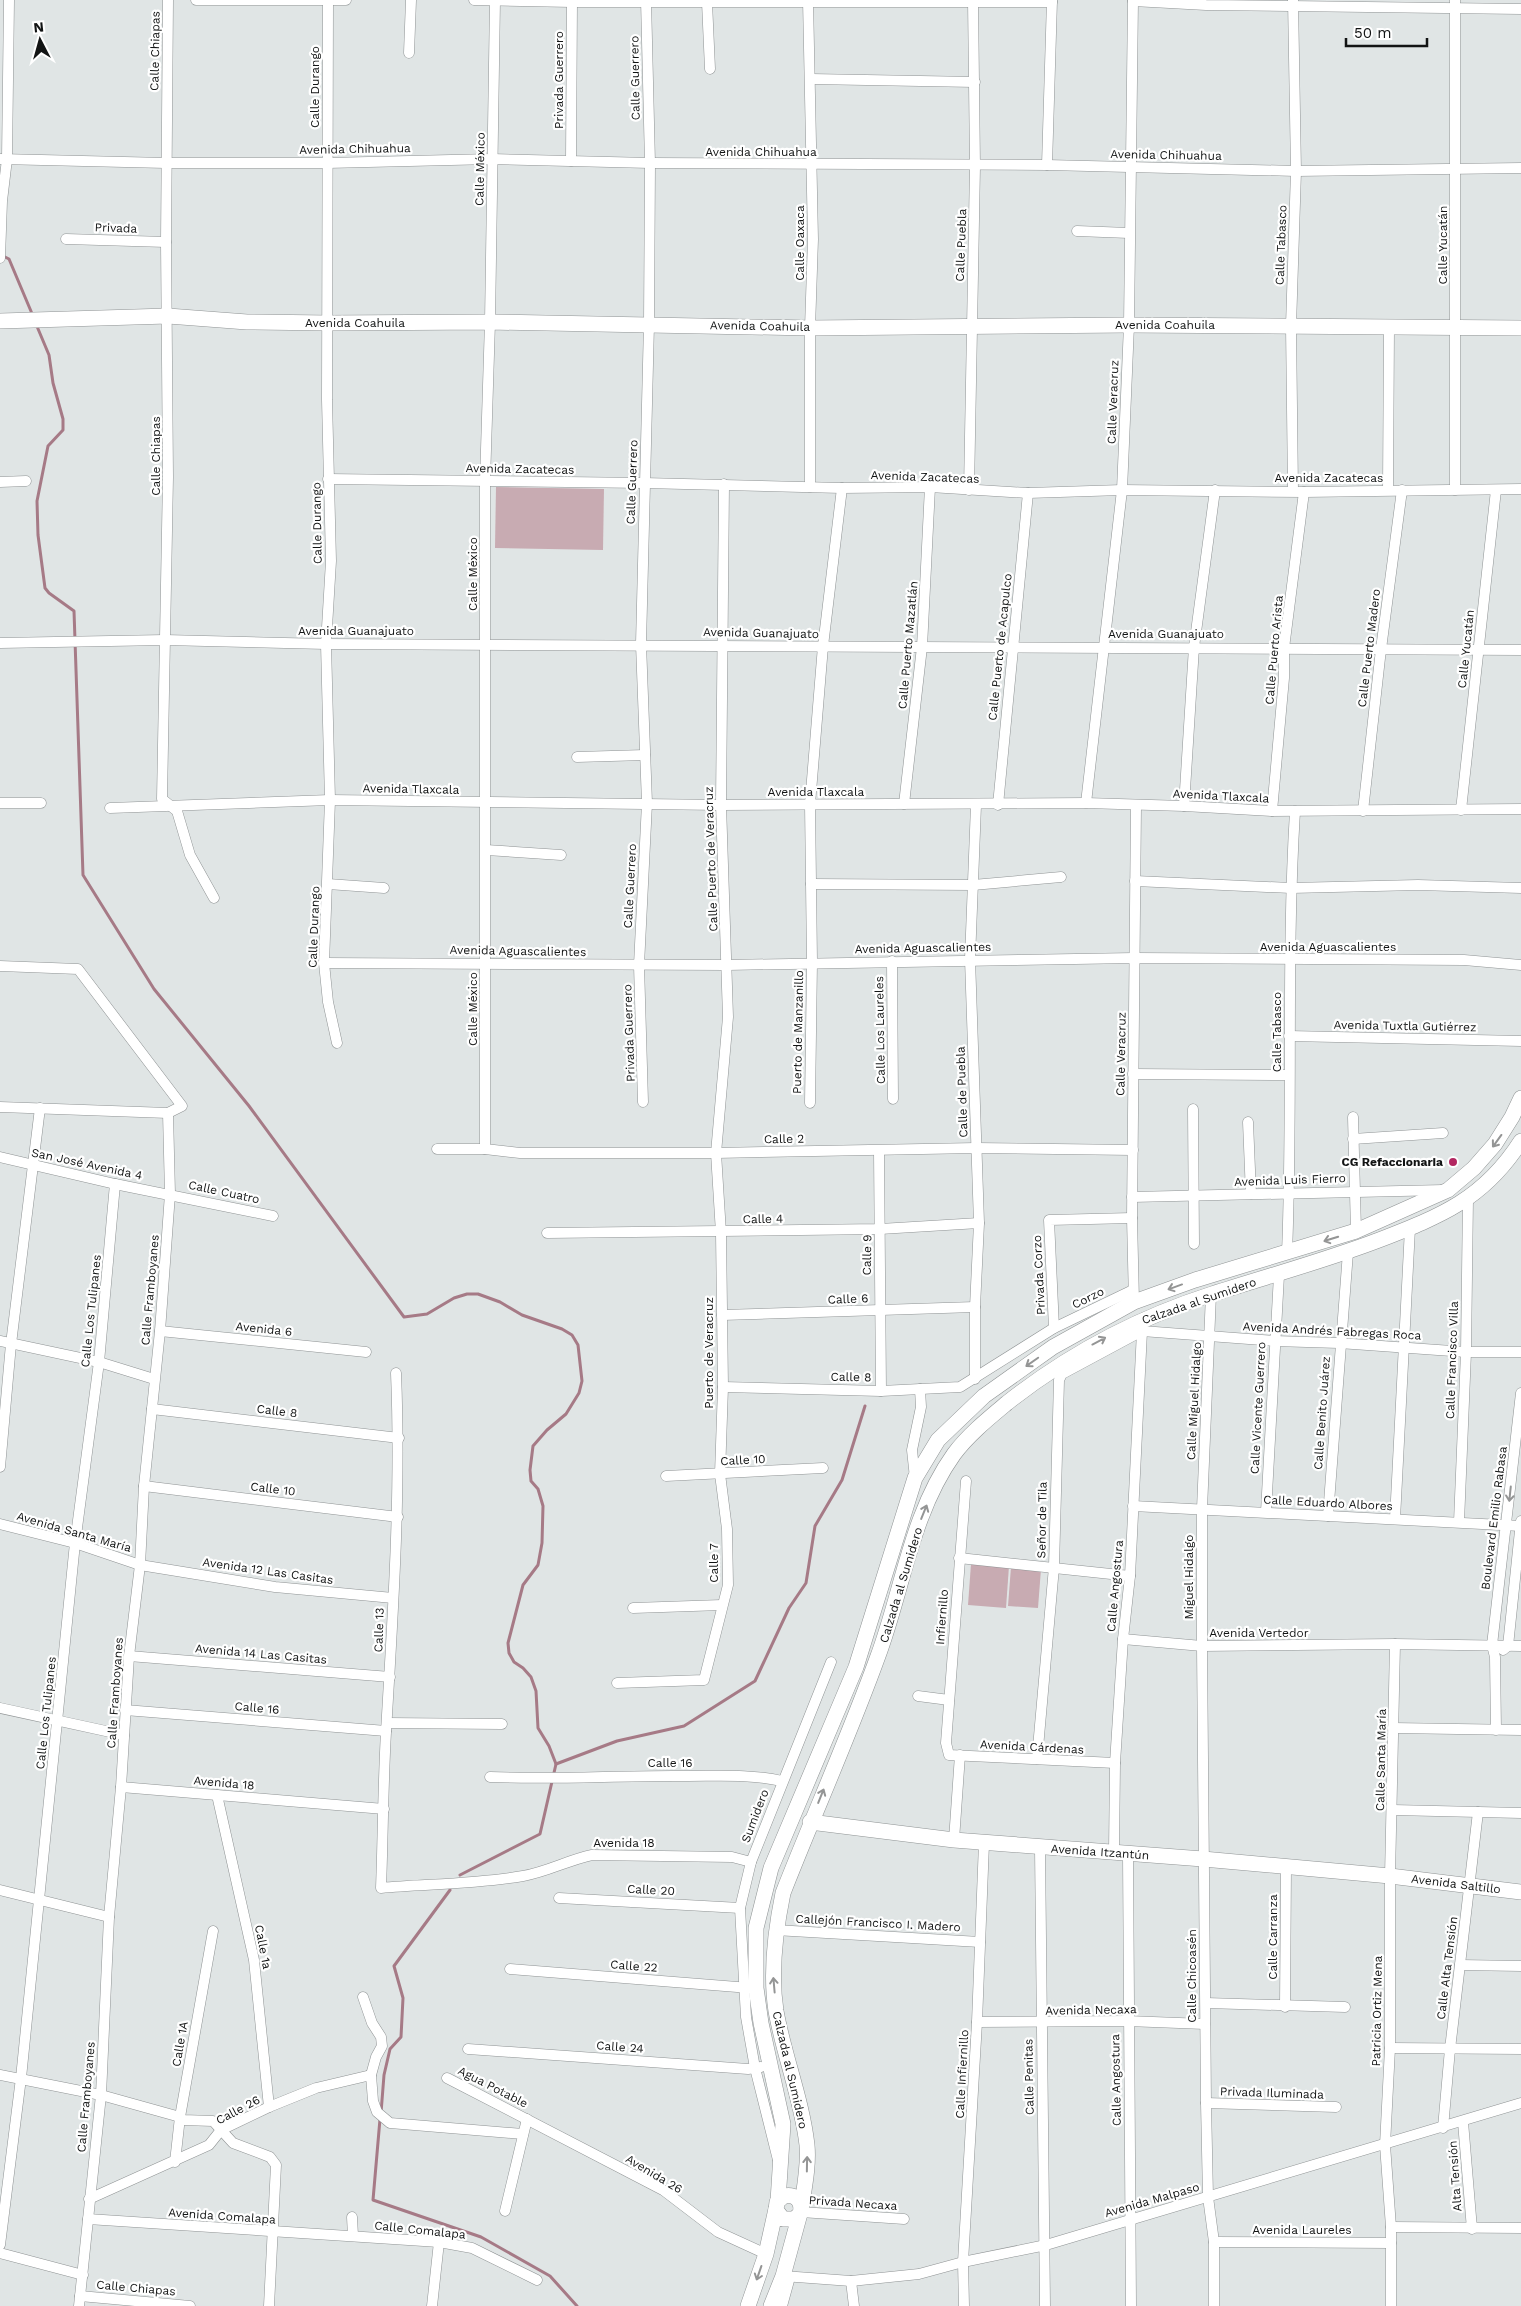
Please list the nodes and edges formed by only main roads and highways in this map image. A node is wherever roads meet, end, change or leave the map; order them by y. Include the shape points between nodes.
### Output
1 (0, 321) edge
2 (1521, 328) edge
3 (1521, 1098) edge
4 (1519, 1147) edge
5 (810, 1822) junction
6 (1390, 1876) joint
7 (1521, 1892) edge
8 (777, 2205) junction
9 (801, 2212) junction
10 (748, 2306) edge
11 (771, 2306) edge

1 - 2 main road, Avenida Coahuila via 168,316 247,322 490,322 810,328
3 -> 8 main road, Calzada al Sumidero via 1504,1131 1485,1156 1448,1190 1356,1231 1133,1296 984,1396 938,1440 915,1478 856,1667 771,1868 756,1928 750,1988 784,2124
5 -> 4 main road, Calzada al Sumidero via 879,1654 910,1547 932,1492 955,1453 987,1420 1042,1375 1096,1342 1211,1294 1348,1252 1443,1214 1468,1198 1499,1171
5 - 6 main road, Avenida Itzantún via 984,1843
9 -> 5 main road, Calzada al Sumidero via 807,2146 776,2010 773,1975 775,1930 782,1894
6 - 7 main road, Avenida Saltillo
8 - 9 main road via 780,2217 787,2220 794,2219
8 -> 10 main road, Calzada al Sumidero via 766,2254
9 - 11 main road, Calzada al Sumidero via 786,2276

